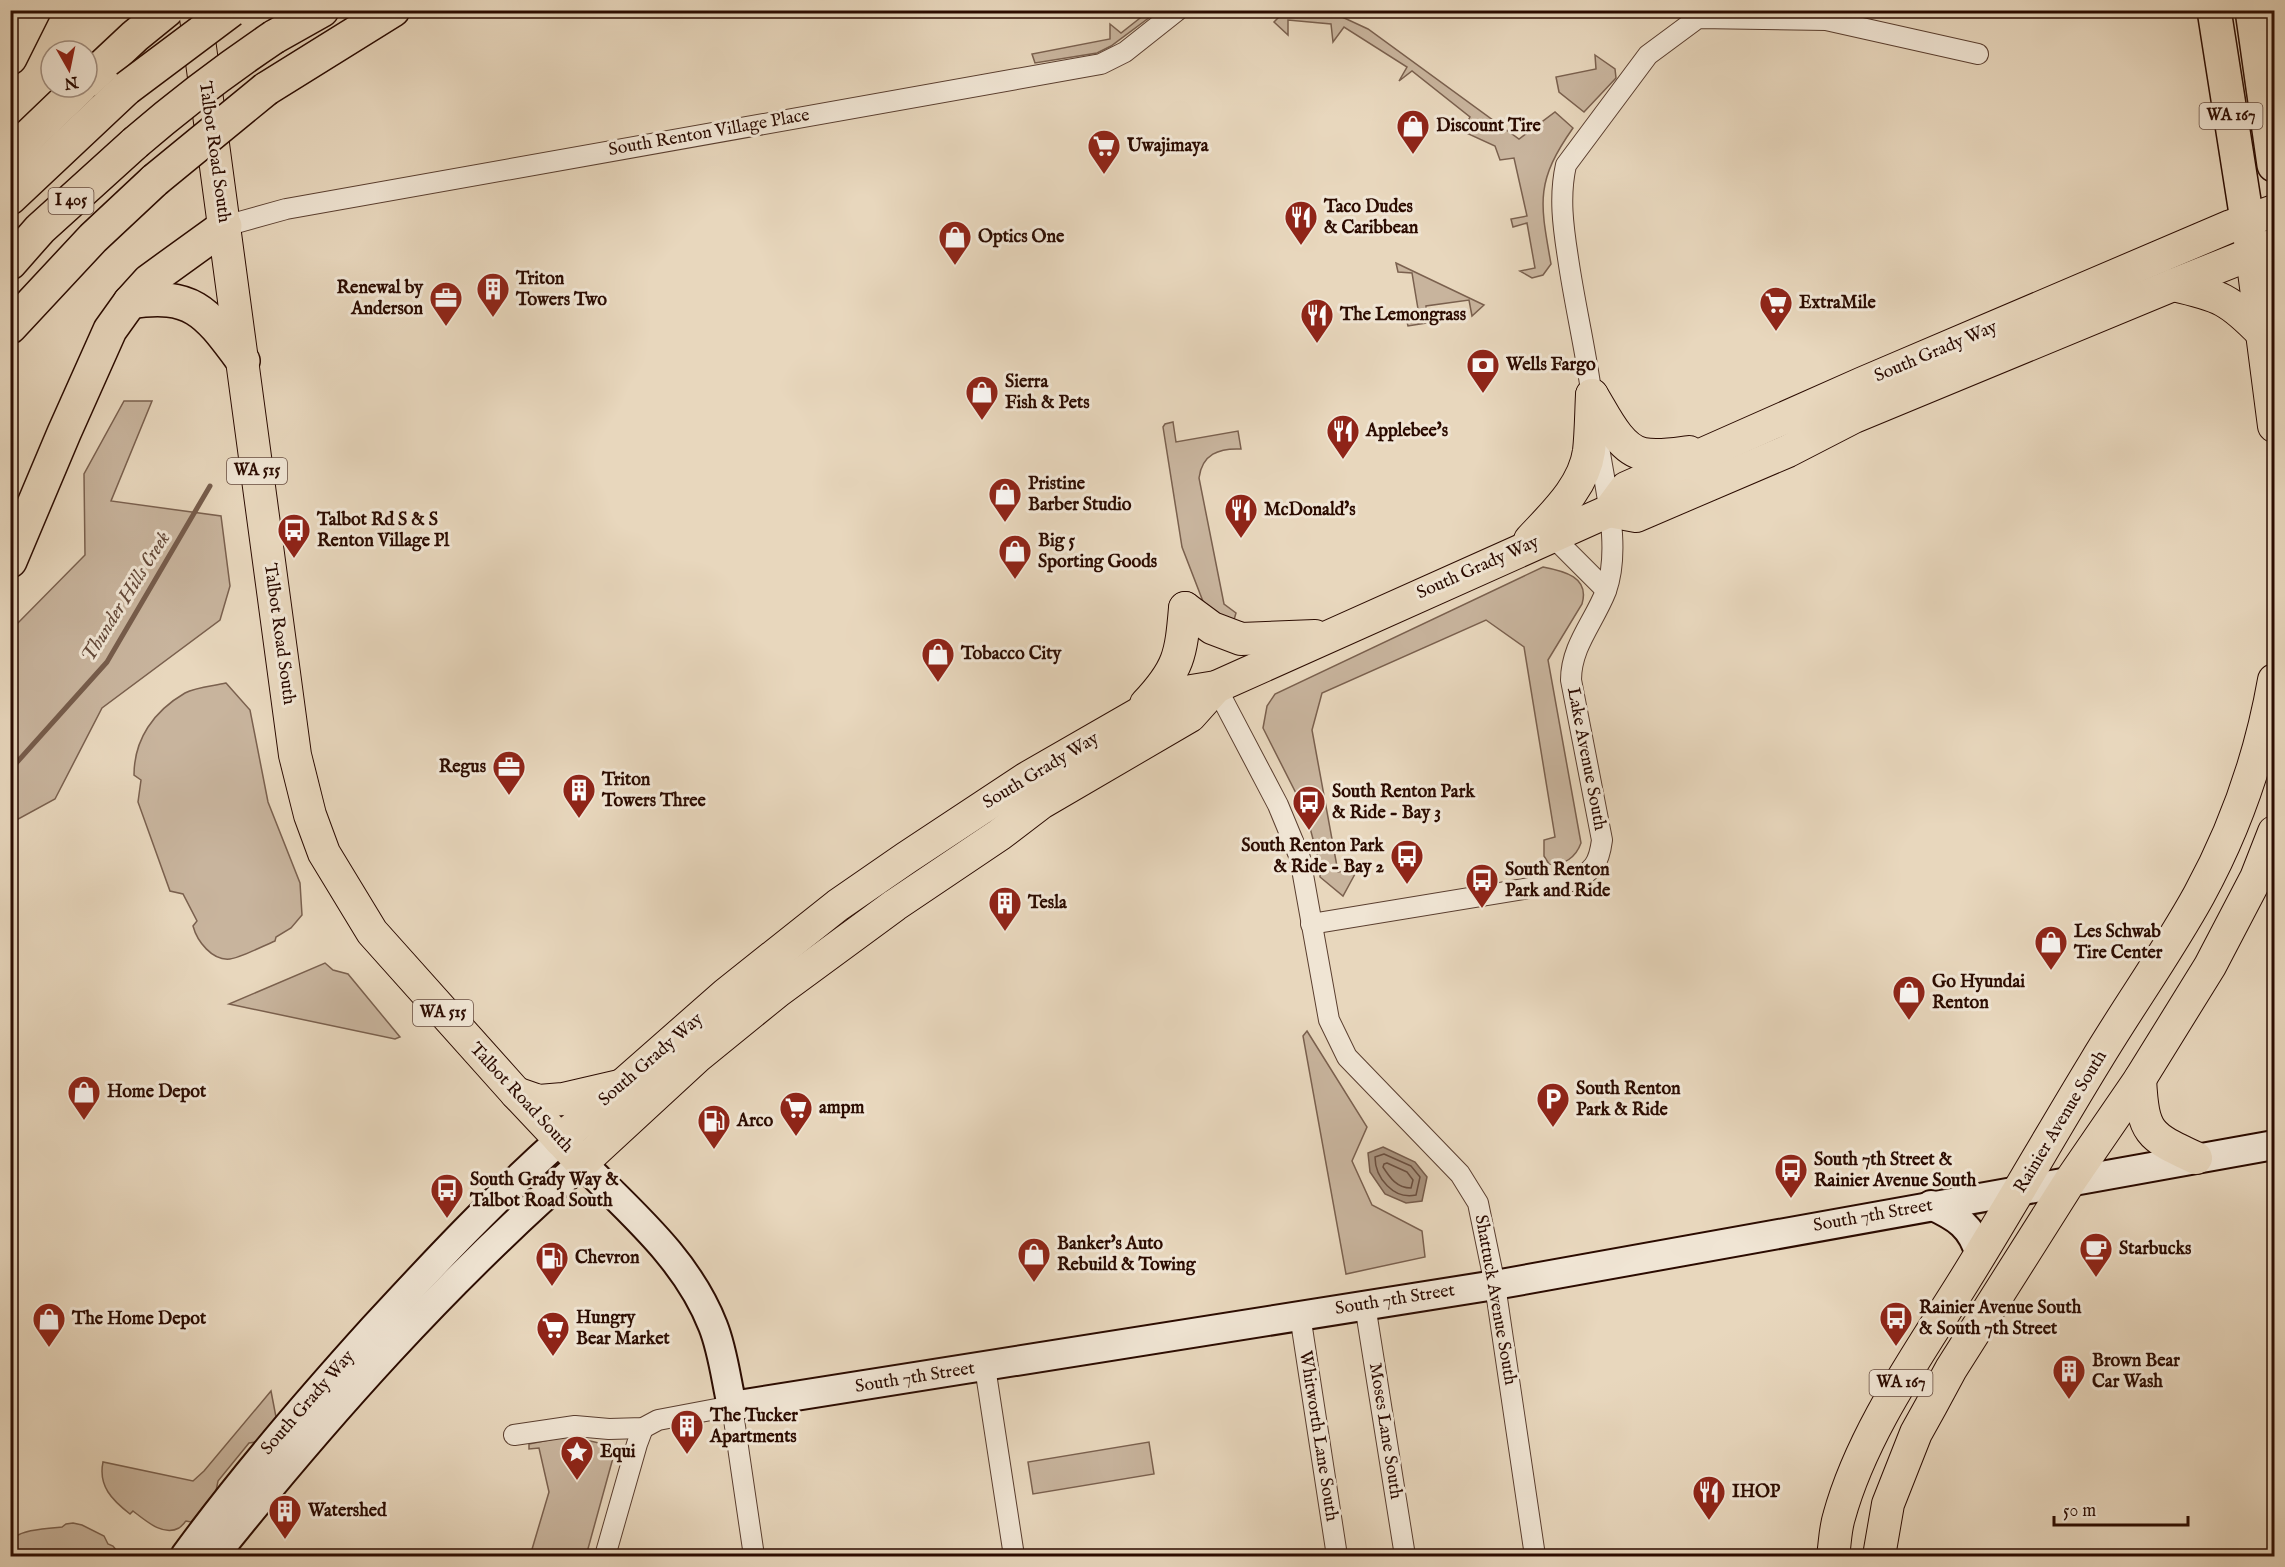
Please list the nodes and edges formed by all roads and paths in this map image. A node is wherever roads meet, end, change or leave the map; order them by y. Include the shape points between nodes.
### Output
1 (34, 10) edge
2 (167, 10) edge
3 (195, 10) edge
4 (231, 10) edge
5 (300, 10) edge
6 (322, 10) edge
7 (393, 10) edge
8 (1178, 10) edge
9 (2214, 10) edge
10 (2252, 10) edge
11 (274, 37) junction
12 (1978, 54) dead end
13 (10, 58) edge
14 (99, 70) edge
15 (67, 99) edge
16 (2272, 127) edge
17 (10, 154) edge
18 (2274, 165) edge
19 (10, 198) edge
20 (2261, 216) edge
21 (225, 226) junction
22 (2263, 249) edge
23 (10, 263) edge
24 (2173, 285) junction
25 (130, 302) junction
26 (10, 327) edge
27 (2263, 334) junction
28 (243, 361) junction
29 (1592, 395) junction
30 (2274, 426) edge
31 (1717, 448) junction
32 (1609, 510) junction
33 (1537, 541) junction
34 (10, 561) edge
35 (1606, 590) junction
36 (1331, 635) junction
37 (2274, 680) edge
38 (1216, 687) junction
39 (1136, 715) junction
40 (964, 819) junction
41 (2274, 835) edge
42 (906, 858) junction
43 (921, 887) junction
44 (1311, 924) junction
45 (848, 939) junction
46 (735, 987) junction
47 (740, 1021) junction
48 (2140, 1079) junction
49 (622, 1085) junction
50 (516, 1093) junction
51 (560, 1140) junction
52 (2274, 1145) edge
53 (2196, 1158) junction
54 (582, 1163) junction
55 (2070, 1181) junction
56 (2021, 1190) junction
57 (1931, 1205) junction
58 (1980, 1255) junction
59 (1495, 1285) junction
60 (1365, 1305) junction
61 (1300, 1315) junction
62 (722, 1362) junction
63 (985, 1367) junction
64 (792, 1397) junction
65 (732, 1406) junction
66 (643, 1428) junction
67 (514, 1435) dead end
68 (185, 1557) edge
69 (214, 1557) edge
70 (605, 1557) edge
71 (754, 1557) edge
72 (1014, 1557) edge
73 (1336, 1557) edge
74 (1405, 1557) edge
75 (1535, 1557) edge
76 (1833, 1557) edge
77 (1879, 1557) edge

1 - 13 highway
2 - 14 highway
3 - 21 main road, Talbot Road South / WA 515
4 - 19 highway, I 405, bridge via 127,88
5 - 11 highway
6 - 11 highway
7 - 26 highway, bridge via 266,89 155,180 93,238
8 - 21 street, South Renton Village Place via 1125,52 1101,64 286,209
9 - 20 highway, WA 167
10 - 16 highway
11 - 23 highway, I 405, bridge via 175,108 40,229
12 - 29 street, Lake Avenue South via 1826,20 1698,18 1648,55 1591,129 1564,174 1563,222
15 - 17 highway
16 - 18 highway, WA 167
20 - 22 main road, WA 167
20 - 31 main road, South Grady Way
21 - 25 highway via 149,281
21 - 28 main road, Talbot Road South / WA 515
22 - 24 main road, South Grady Way
22 - 27 main road, WA 167
24 - 27 main road via 2222,298
24 - 32 main road, South Grady Way via 1854,417 1788,451 1636,516
25 - 28 highway via 159,298 191,305 218,327
25 - 34 highway via 110,330
27 - 30 main road, WA 167
28 - 50 main road, Talbot Road South / WA 515 via 296,755 310,815 324,853 372,932
29 - 31 main road via 1620,440 1639,453 1659,455
29 - 32 street, Lake Avenue South
29 - 33 main road via 1588,453 1580,477
31 - 32 main road, South Grady Way via 1626,488
32 - 33 main road, South Grady Way
32 - 35 street, Lake Avenue South via 1613,546
33 - 35 street
33 - 36 main road, South Grady Way
35 - 44 street, Lake Avenue South via 1571,664 1570,680 1602,840 1600,857 1588,874 1572,880
36 - 38 main road, South Grady Way
36 - 39 main road via 1240,639 1212,628 1185,608 1173,671
37 - 56 main road, Rainier Avenue South / WA 167 via 2247,783 2199,895
38 - 39 main road, South Grady Way via 1173,694
38 - 43 main road, South Grady Way via 1190,716 1041,803
38 - 44 street, Shattuck Avenue South via 1300,858
39 - 40 main road, South Grady Way
40 - 42 main road, South Grady Way
40 - 43 main road via 962,837 923,869
41 - 48 main road, Rainier Avenue South / WA 167 via 2210,966
42 - 45 main road via 897,885 849,920
42 - 46 main road, South Grady Way
43 - 45 main road, South Grady Way
44 - 59 street, Shattuck Avenue South via 1329,1020 1347,1057 1460,1174 1478,1203
45 - 47 main road, South Grady Way
46 - 47 main road
46 - 49 main road, South Grady Way
47 - 54 main road, South Grady Way
48 - 53 main road via 2148,1127 2162,1142
48 - 55 main road, Rainier Avenue South / WA 167
49 - 50 main road via 539,1101
49 - 51 main road, South Grady Way
50 - 51 main road, Talbot Road South / WA 515
51 - 54 main road, Talbot Road South / WA 515
51 - 68 street, South Grady Way via 441,1255 282,1430
52 - 53 street, South 7th Street
53 - 55 street, South 7th Street
54 - 62 street via 668,1250 714,1327
54 - 69 street, South Grady Way via 403,1335 301,1448
55 - 56 street, South 7th Street
55 - 77 main road, Rainier Avenue South / WA 167 via 1951,1369 1916,1434 1888,1504
56 - 57 street, South 7th Street
56 - 58 main road, Rainier Avenue South / WA 167
57 - 58 street via 1957,1217 1970,1231
57 - 59 street, South 7th Street
58 - 76 main road, Rainier Avenue South / WA 167 via 1866,1445 1838,1519
59 - 60 street, South 7th Street
59 - 75 street, Shattuck Avenue South
60 - 61 street, South 7th Street
60 - 74 street, Moses Lane South
61 - 63 street, South 7th Street
61 - 73 street, Whitworth Lane South
62 - 64 street via 762,1390
62 - 65 street
63 - 64 street, South 7th Street
63 - 72 street
64 - 65 street, South 7th Street
65 - 66 street, South 7th Street via 658,1420
65 - 71 street
66 - 67 street, South 7th Street via 575,1426
66 - 70 street

